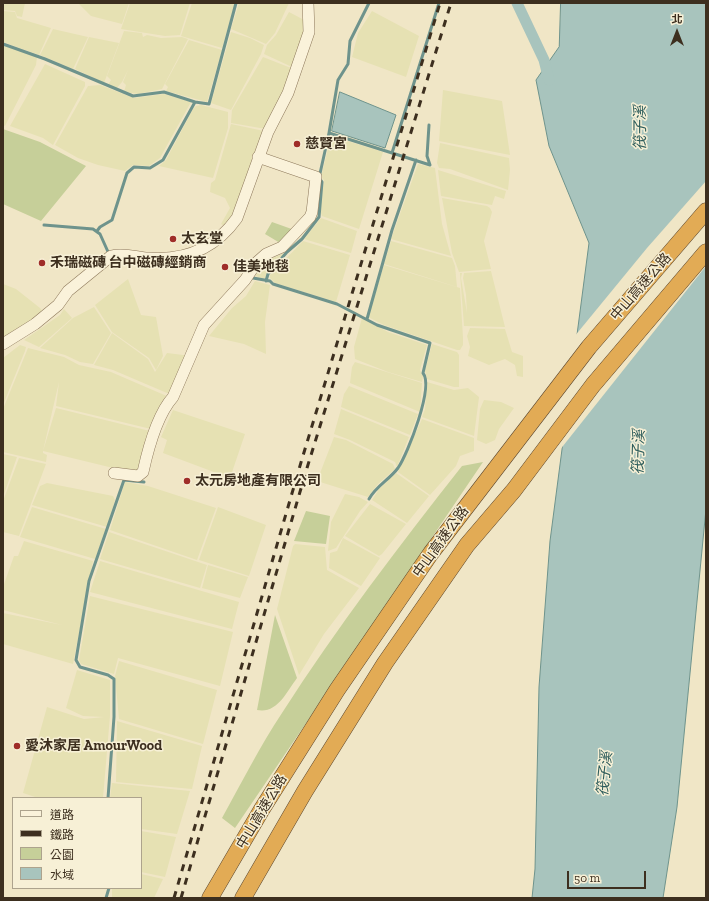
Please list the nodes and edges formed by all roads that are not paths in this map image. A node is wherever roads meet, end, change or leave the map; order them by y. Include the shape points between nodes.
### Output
1 (308, 3) edge
2 (258, 157) junction
3 (706, 211) edge
4 (706, 252) edge
5 (3, 344) edge
6 (114, 472) dead end
7 (210, 898) edge
8 (243, 898) edge

1 - 2 street via 309,32 288,92
2 - 5 street via 237,218 215,240 196,253 182,257 159,259 119,254 112,256 85,275 52,310
2 - 6 street via 316,177 310,217 282,247 266,254 257,262 245,280 204,325 148,449 143,472 138,476
3 - 7 highway, 中山高速公路 via 589,347 431,553 338,690 262,809
4 - 8 highway, 中山高速公路 via 593,385 514,490 467,545 385,663 305,791

